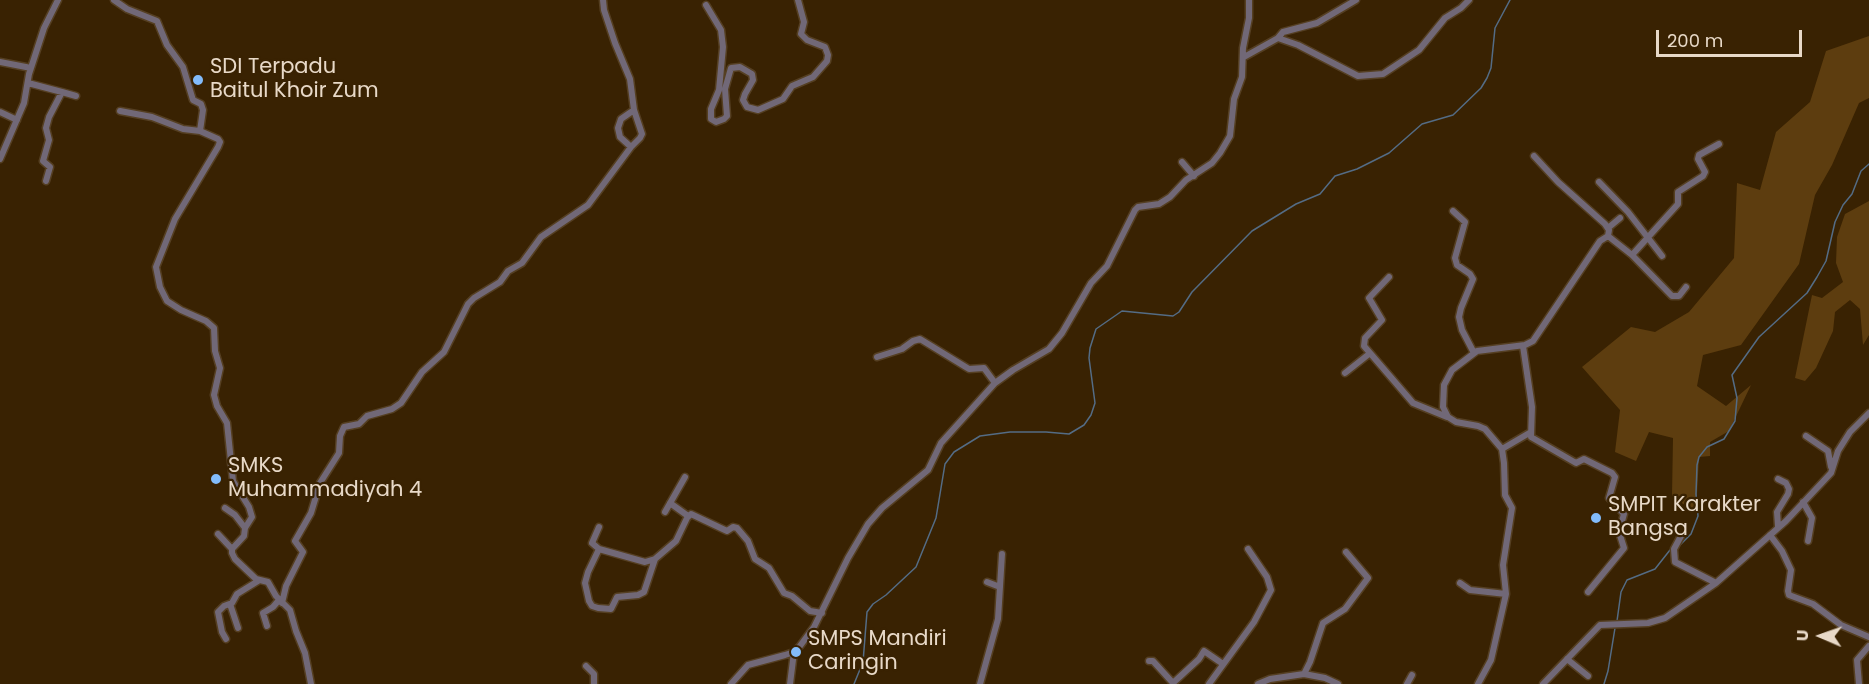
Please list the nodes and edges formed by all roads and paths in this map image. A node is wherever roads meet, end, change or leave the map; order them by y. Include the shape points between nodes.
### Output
1 (58, 0) edge
2 (114, 0) edge
3 (603, 0) edge
4 (798, 0) edge
5 (1249, 0) edge
6 (1356, 0) edge
7 (1468, 0) edge
8 (706, 5) dead end
9 (1278, 38) junction
10 (1244, 57) junction
11 (0, 62) edge
12 (31, 68) junction
13 (28, 83) junction
14 (62, 92) junction
15 (76, 96) dead end
16 (634, 110) junction
17 (120, 111) dead end
18 (0, 112) edge
19 (18, 120) junction
20 (200, 131) junction
21 (1719, 144) dead end
22 (632, 147) junction
23 (1534, 156) dead end
24 (0, 159) edge
25 (1182, 162) dead end
26 (1194, 176) junction
27 (46, 181) dead end
28 (1599, 182) dead end
29 (1453, 212) dead end
30 (1620, 218) dead end
31 (1608, 228) junction
32 (1608, 236) junction
33 (1647, 238) junction
34 (1632, 255) junction
35 (1662, 256) dead end
36 (1389, 277) dead end
37 (1686, 287) dead end
38 (1523, 346) junction
39 (1474, 353) junction
40 (1369, 354) junction
41 (877, 357) dead end
42 (1345, 374) dead end
43 (995, 383) junction
44 (1869, 413) edge
45 (1448, 417) junction
46 (1531, 432) junction
47 (1806, 436) dead end
48 (1502, 449) junction
49 (1831, 473) junction
50 (685, 477) dead end
51 (1778, 479) dead end
52 (1803, 502) junction
53 (670, 503) junction
54 (225, 508) dead end
55 (665, 512) dead end
56 (688, 516) junction
57 (1778, 526) junction
58 (599, 527) dead end
59 (245, 528) junction
60 (218, 534) dead end
61 (1770, 535) junction
62 (1682, 536) dead end
63 (1808, 541) dead end
64 (232, 549) junction
65 (598, 549) junction
66 (1248, 549) dead end
67 (1346, 552) dead end
68 (1002, 554) dead end
69 (655, 559) junction
70 (258, 581) junction
71 (987, 582) dead end
72 (1460, 583) dead end
73 (1716, 583) junction
74 (1000, 587) junction
75 (1588, 592) dead end
76 (1506, 594) junction
77 (280, 601) junction
78 (230, 604) junction
79 (822, 613) junction
80 (267, 626) dead end
81 (238, 628) dead end
82 (1869, 637) edge
83 (226, 639) dead end
84 (1869, 646) edge
85 (794, 652) junction
86 (1567, 660) junction
87 (1149, 661) dead end
88 (1223, 664) junction
89 (586, 666) dead end
90 (1304, 674) junction
91 (1412, 675) dead end
92 (1588, 676) dead end
93 (311, 684) edge
94 (594, 684) edge
95 (731, 684) edge
96 (790, 684) edge
97 (980, 684) edge
98 (1209, 684) edge
99 (1258, 684) edge
100 (1338, 684) edge
101 (1407, 684) edge
102 (1478, 684) edge
103 (1544, 684) edge
104 (1859, 684) edge

1 - 12 street
2 - 20 street via 157,21 167,45 183,67 193,100 202,106
3 - 16 street via 630,79
4 - 8 street via 804,22 801,34 825,47 827,61 813,77 792,86 783,99 758,110 747,107 743,100 753,81 752,74 740,67 731,68 725,89 727,116 716,122 711,119 711,109 719,90 723,47 721,30
5 - 10 street
6 - 9 street via 1317,23 1283,32
7 - 9 street via 1448,15 1419,50 1383,74 1358,76
9 - 10 street
10 - 26 street via 1227,142 1216,159
11 - 12 street
12 - 13 street
13 - 14 street
13 - 19 street
14 - 15 street
14 - 27 street via 46,128 49,140 43,161 50,167
16 - 22 street via 642,134
16 - 22 street via 621,119 618,128 620,137
17 - 20 street
18 - 19 street
19 - 24 street
20 - 59 street via 220,142 175,219 156,267 167,301 214,328 220,368 214,395 227,423 232,472 252,517
21 - 33 street via 1699,155 1703,176 1678,192 1678,204
22 - 77 street via 588,205 541,237 522,262 468,304 444,352 422,372 401,402 344,427 339,453 320,483 311,513 295,541 303,552
23 - 31 street
25 - 26 street
26 - 43 street via 1164,201 1135,210 1107,266 1091,283 1062,333 1044,353
28 - 33 street
29 - 39 street via 1465,222 1455,258 1457,265 1473,279 1459,317
30 - 31 street
31 - 32 street
32 - 34 street
32 - 38 street via 1600,241 1537,337
33 - 34 street
33 - 35 street
34 - 37 street via 1672,296 1679,296
36 - 40 street via 1369,298 1382,320 1363,342
38 - 39 street
38 - 46 street via 1532,400
39 - 45 street via 1446,379 1442,396
40 - 42 street
40 - 45 street via 1413,403
41 - 43 street via 920,339 969,369 986,369
43 - 79 street via 941,442 928,470 868,524
44 - 49 street via 1850,432
45 - 48 street via 1485,429
46 - 48 street
46 - 75 street via 1533,439 1576,463 1584,459 1615,477 1609,498 1624,514 1619,532 1624,548
47 - 49 street via 1828,451
48 - 76 street via 1505,495 1512,508 1503,565
49 - 52 street
50 - 53 street
51 - 57 street via 1789,489 1777,512
52 - 57 street
52 - 63 street via 1812,518
53 - 55 street
53 - 56 street
54 - 59 street
56 - 69 street via 676,540
56 - 79 street via 695,515 727,531 739,529 755,559 769,568 784,593 810,611
57 - 61 street
58 - 65 street via 592,540
59 - 64 street via 244,536
60 - 64 street
61 - 73 street
61 - 82 street via 1791,570 1790,595 1813,604 1840,625
62 - 73 street via 1674,549 1675,561
64 - 70 street via 235,559
65 - 69 street via 645,562
65 - 69 street via 585,583 589,602 598,608 611,609 617,597 645,592
66 - 88 street via 1271,590 1254,622
67 - 90 street via 1368,578 1346,609 1323,623
68 - 74 street
70 - 77 street via 268,582
70 - 78 street via 237,594
71 - 74 street
72 - 76 street via 1470,590
73 - 86 street via 1665,618 1600,625
74 - 97 street via 998,620
76 - 102 street via 1491,660
77 - 80 street via 263,613
77 - 93 street via 291,613
78 - 81 street
78 - 83 street via 217,615
79 - 85 street
84 - 104 street via 1857,660
85 - 95 street via 748,665
85 - 96 street
86 - 92 street
86 - 103 street
87 - 88 street via 1173,683 1204,651
88 - 98 street
89 - 94 street via 594,674
90 - 99 street
90 - 100 street
91 - 101 street

